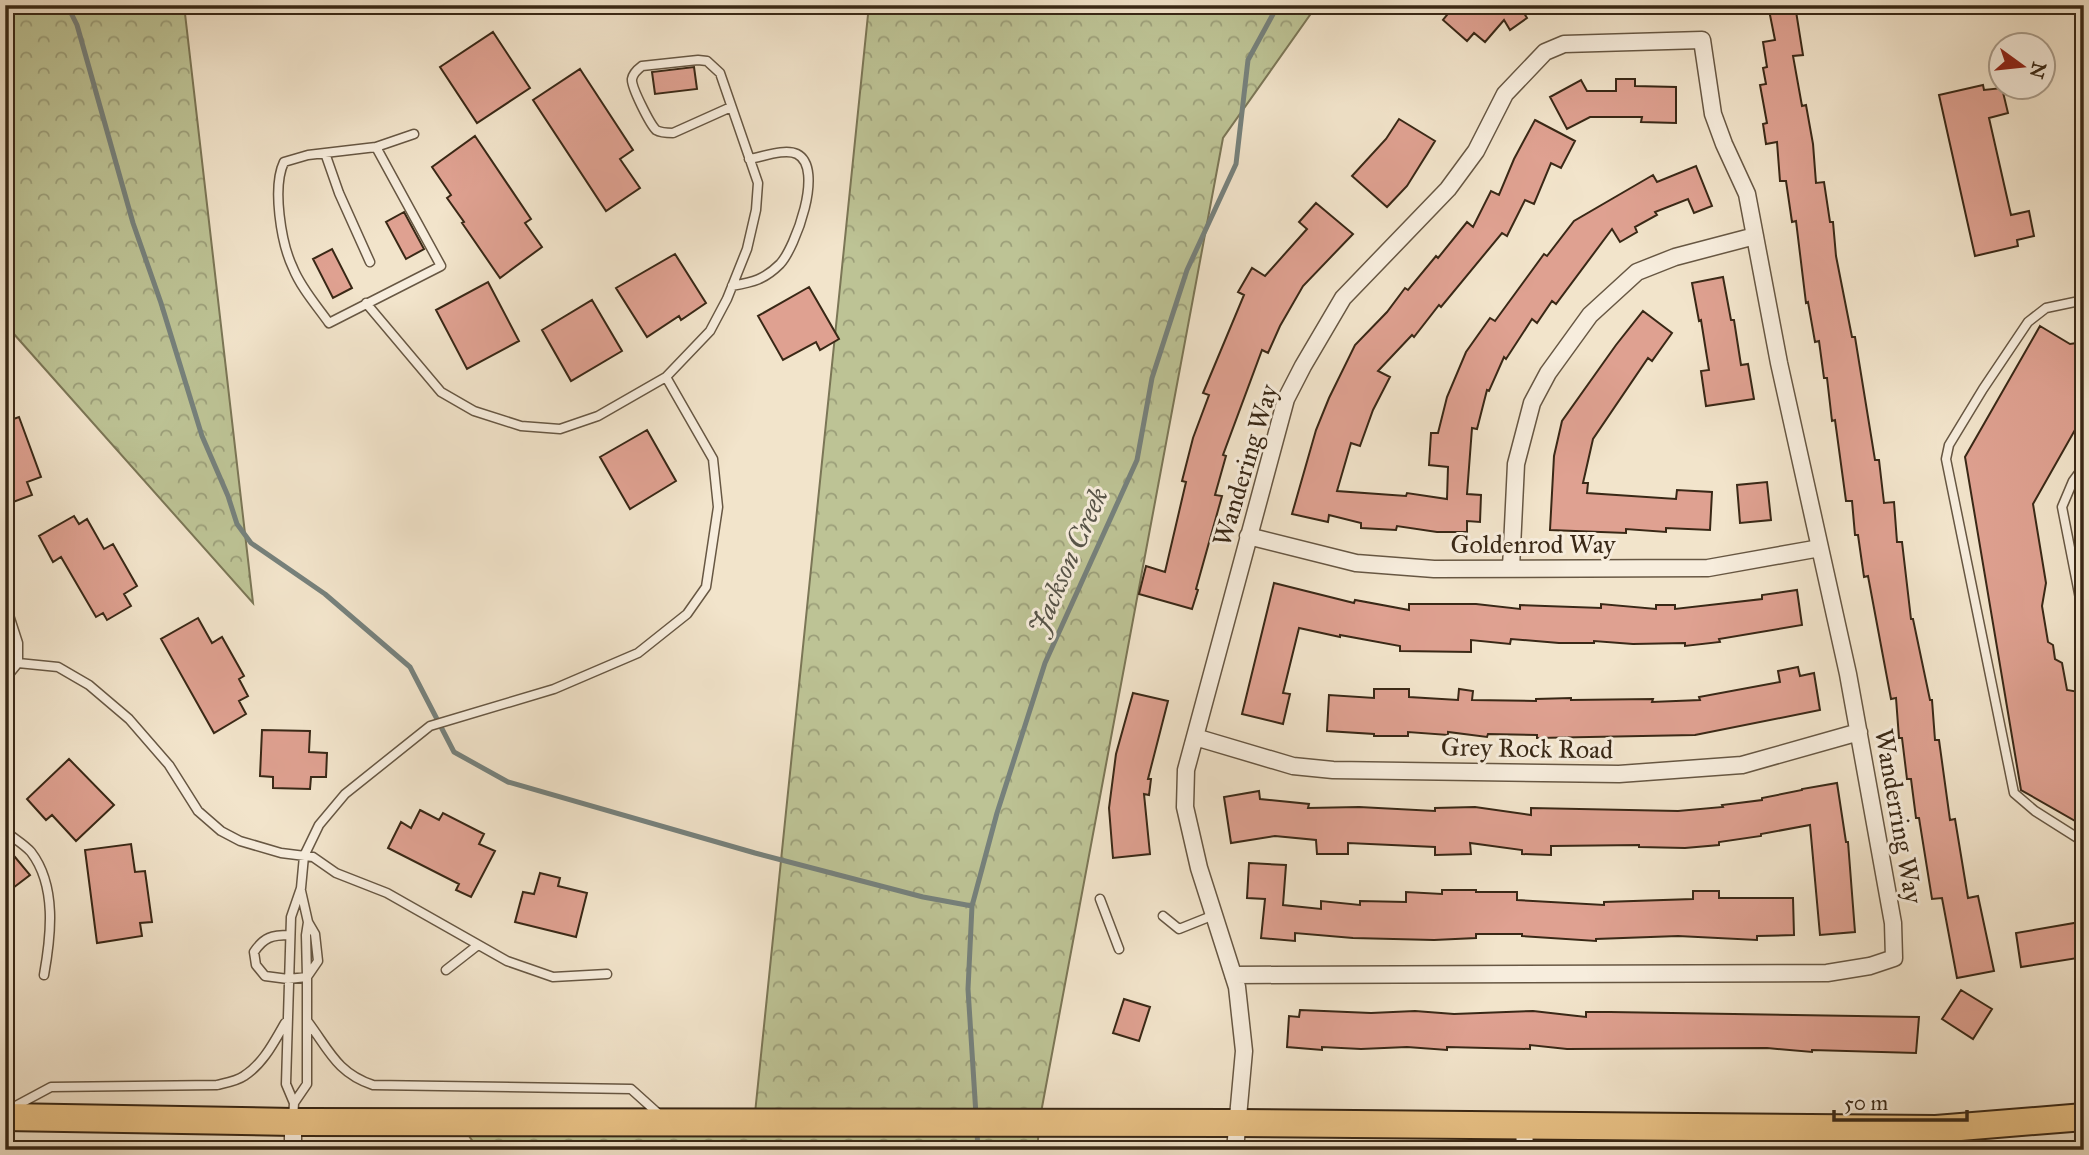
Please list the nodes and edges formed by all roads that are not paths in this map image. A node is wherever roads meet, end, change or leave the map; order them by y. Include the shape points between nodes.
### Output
1 (1702, 40) joint
2 (731, 107) junction
3 (414, 134) dead end
4 (376, 147) junction
5 (325, 153) junction
6 (749, 159) junction
7 (1755, 236) junction
8 (370, 262) dead end
9 (732, 286) junction
10 (2084, 300) edge
11 (366, 303) junction
12 (666, 377) junction
13 (2084, 466) edge
14 (1248, 536) junction
15 (1821, 548) junction
16 (1511, 568) junction
17 (5, 603) edge
18 (2084, 619) edge
19 (18, 663) junction
20 (5, 679) edge
21 (1859, 732) junction
22 (1195, 737) junction
23 (5, 831) edge
24 (2084, 842) edge
25 (304, 856) junction
26 (300, 888) junction
27 (1100, 899) dead end
28 (1214, 915) junction
29 (1163, 916) dead end
30 (290, 935) junction
31 (478, 944) junction
32 (1119, 949) dead end
33 (446, 971) dead end
34 (607, 974) dead end
35 (44, 975) dead end
36 (1233, 975) junction
37 (307, 977) junction
38 (288, 979) junction
39 (286, 1020) junction
40 (308, 1022) junction
41 (5, 1111) edge
42 (293, 1113) junction
43 (5, 1117) edge
44 (2084, 1117) edge
45 (668, 1122) junction
46 (1237, 1123) junction
47 (1525, 1138) edge
48 (293, 1150) edge
49 (1235, 1150) edge

1 - 7 street, Wanderring Way via 1713,114 1747,194
1 - 14 street, Wandering Way via 1564,44 1545,52 1506,94 1476,151 1448,189 1343,298 1303,366 1286,399
2 - 2 lane via 720,73 706,61 642,66 632,78 657,131 673,133
2 - 6 lane
3 - 4 lane
4 - 5 lane
4 - 11 lane via 441,266
5 - 8 lane
5 - 11 lane via 284,162 279,173 282,235 293,269 328,323
6 - 9 lane via 758,183 756,210
6 - 9 lane via 796,153 806,169 808,193 804,216 782,262 760,281
7 - 15 street, Wanderring Way
7 - 16 street via 1637,272 1590,315 1532,403 1516,464
9 - 12 lane via 710,331
10 - 24 lane via 2046,308 2028,322 1948,445 1946,460 2014,793
11 - 12 lane via 441,392 474,411 521,426 560,429 598,416
12 - 25 lane via 713,458 718,507 706,587 687,614 638,653 554,689 430,726 345,794 319,825
13 - 18 lane via 2062,507
14 - 16 street, Goldenrod Way via 1356,563
14 - 22 street, Wandering Way
15 - 16 street, Goldenrod Way via 1708,568
15 - 21 street, Wanderring Way
17 - 19 lane via 18,643
19 - 20 lane
19 - 25 lane via 58,667 89,685 129,719 169,765 198,811 221,831 240,841
21 - 22 street, Grey Rock Road via 1742,765 1619,774 1333,770 1293,766
21 - 36 street, Wanderring Way via 1893,923 1894,958 1827,973
22 - 28 street, Wandering Way via 1186,770 1185,807
23 - 35 lane via 30,852 47,891 51,925
25 - 26 lane
25 - 31 lane via 387,893
26 - 30 lane
26 - 37 lane via 308,922 316,934 318,961
27 - 32 lane
28 - 29 lane via 1179,929
28 - 36 street, Wandering Way
30 - 38 lane
30 - 38 lane via 272,935 254,952 256,965 265,976
31 - 33 lane
31 - 34 lane via 507,961 553,977
36 - 46 street, Wandering Way via 1244,1051
37 - 38 lane
37 - 40 lane
38 - 39 lane
39 - 41 lane via 263,1059 243,1077 217,1085 51,1087
39 - 42 lane via 286,1084
40 - 42 lane via 307,1084
40 - 45 lane via 342,1068 373,1085 631,1089
42 - 43 main road
42 - 45 main road
42 - 48 street
44 - 47 main road via 1936,1129
45 - 46 main road
46 - 47 main road
46 - 49 street, Wandering Way

